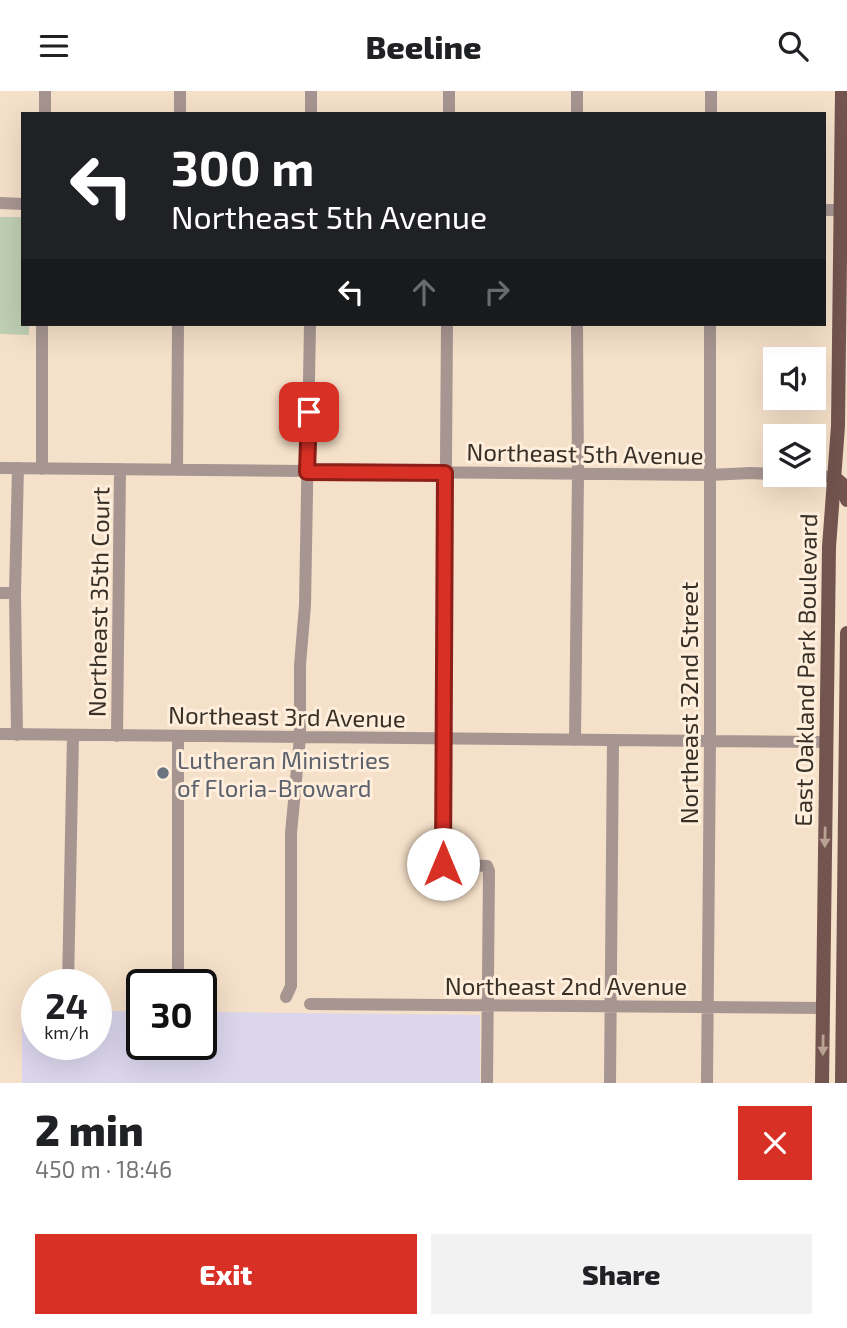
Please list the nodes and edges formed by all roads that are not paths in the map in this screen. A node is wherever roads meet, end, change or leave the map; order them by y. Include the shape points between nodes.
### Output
1 (45, 91) edge
2 (180, 91) edge
3 (311, 91) edge
4 (449, 91) edge
5 (577, 91) edge
6 (711, 91) edge
7 (842, 91) edge
8 (45, 112) edge
9 (180, 112) edge
10 (311, 112) edge
11 (449, 112) edge
12 (577, 112) edge
13 (711, 112) edge
14 (0, 203) edge
15 (21, 204) edge
16 (826, 210) edge
17 (844, 210) edge
18 (42, 326) edge
19 (178, 326) edge
20 (310, 326) edge
21 (447, 326) edge
22 (577, 326) edge
23 (710, 326) edge
24 (0, 468) edge
25 (19, 468) junction
26 (43, 469) junction
27 (120, 469) junction
28 (177, 470) junction
29 (307, 472) junction
30 (445, 473) junction
31 (578, 474) junction
32 (709, 475) junction
33 (834, 477) junction
34 (847, 500) edge
35 (0, 593) edge
36 (15, 593) junction
37 (828, 614) junction
38 (847, 636) edge
39 (0, 734) edge
40 (17, 734) junction
41 (73, 735) junction
42 (117, 736) junction
43 (178, 736) junction
44 (300, 737) junction
45 (846, 738) edge
46 (442, 739) junction
47 (575, 740) junction
48 (614, 740) junction
49 (710, 741) junction
50 (826, 742) junction
51 (845, 769) edge
52 (846, 812) edge
53 (824, 927) junction
54 (844, 948) junction
55 (68, 969) edge
56 (178, 969) edge
57 (286, 997) dead end
58 (310, 1004) dead end
59 (610, 1005) junction
60 (488, 1007) junction
61 (708, 1007) junction
62 (823, 1008) junction
63 (843, 1039) junction
64 (487, 1083) edge
65 (610, 1083) edge
66 (707, 1083) edge
67 (822, 1083) edge
68 (842, 1083) edge

1 - 8 street
2 - 9 street
3 - 10 street
4 - 11 street
5 - 12 street
6 - 13 street
7 - 17 main road, East Oakland Park Boulevard
14 - 15 street
16 - 17 street
17 - 33 main road, East Oakland Park Boulevard
18 - 26 street
19 - 28 street
20 - 29 street
21 - 30 street
22 - 31 street
23 - 32 street, Northeast 32nd Street
24 - 25 street, Northeast 5th Avenue
25 - 26 street, Northeast 5th Avenue
25 - 36 street
26 - 27 street, Northeast 5th Avenue
27 - 28 street, Northeast 5th Avenue
27 - 42 street, Northeast 35th Court
28 - 29 street, Northeast 5th Avenue
29 - 30 street, Northeast 5th Avenue
29 - 44 street
30 - 31 street, Northeast 5th Avenue
30 - 46 street
31 - 32 street, Northeast 5th Avenue
31 - 47 street
32 - 33 street, Northeast 5th Avenue
32 - 49 street, Northeast 32nd Street
33 - 34 main road via 842,484
33 - 37 main road, East Oakland Park Boulevard
35 - 36 street
36 - 40 street
37 - 38 main road via 835,628
37 - 50 main road, East Oakland Park Boulevard
38 - 45 main road, East Oakland Park Boulevard
39 - 40 street, Northeast 3rd Avenue
40 - 41 street, Northeast 3rd Avenue
41 - 42 street, Northeast 3rd Avenue
41 - 55 street, Northeast 35th Court
42 - 43 street, Northeast 3rd Avenue
43 - 44 street, Northeast 3rd Avenue
43 - 56 street
44 - 46 street, Northeast 3rd Avenue
44 - 57 street via 291,833 291,986
45 - 51 main road, East Oakland Park Boulevard
46 - 47 street, Northeast 3rd Avenue
46 - 60 street via 443,864 478,864 489,871
47 - 48 street, Northeast 3rd Avenue
48 - 49 street, Northeast 3rd Avenue
48 - 59 street
49 - 50 street, Northeast 3rd Avenue
49 - 61 street, Northeast 32nd Street
50 - 51 main road via 838,750
50 -> 53 main road, East Oakland Park Boulevard
51 - 52 main road, East Oakland Park Boulevard
52 - 54 main road, East Oakland Park Boulevard
53 - 54 main road via 831,940
53 - 62 main road, East Oakland Park Boulevard
54 - 63 main road, East Oakland Park Boulevard
58 - 60 street, Northeast 2nd Avenue
59 - 60 street, Northeast 2nd Avenue
59 - 61 street, Northeast 2nd Avenue
59 - 65 street
60 - 64 street
61 - 62 street, Northeast 2nd Avenue
61 - 66 street, Northeast 32nd Street
62 - 63 main road via 835,1016
62 -> 67 main road, East Oakland Park Boulevard
63 - 68 main road, East Oakland Park Boulevard

